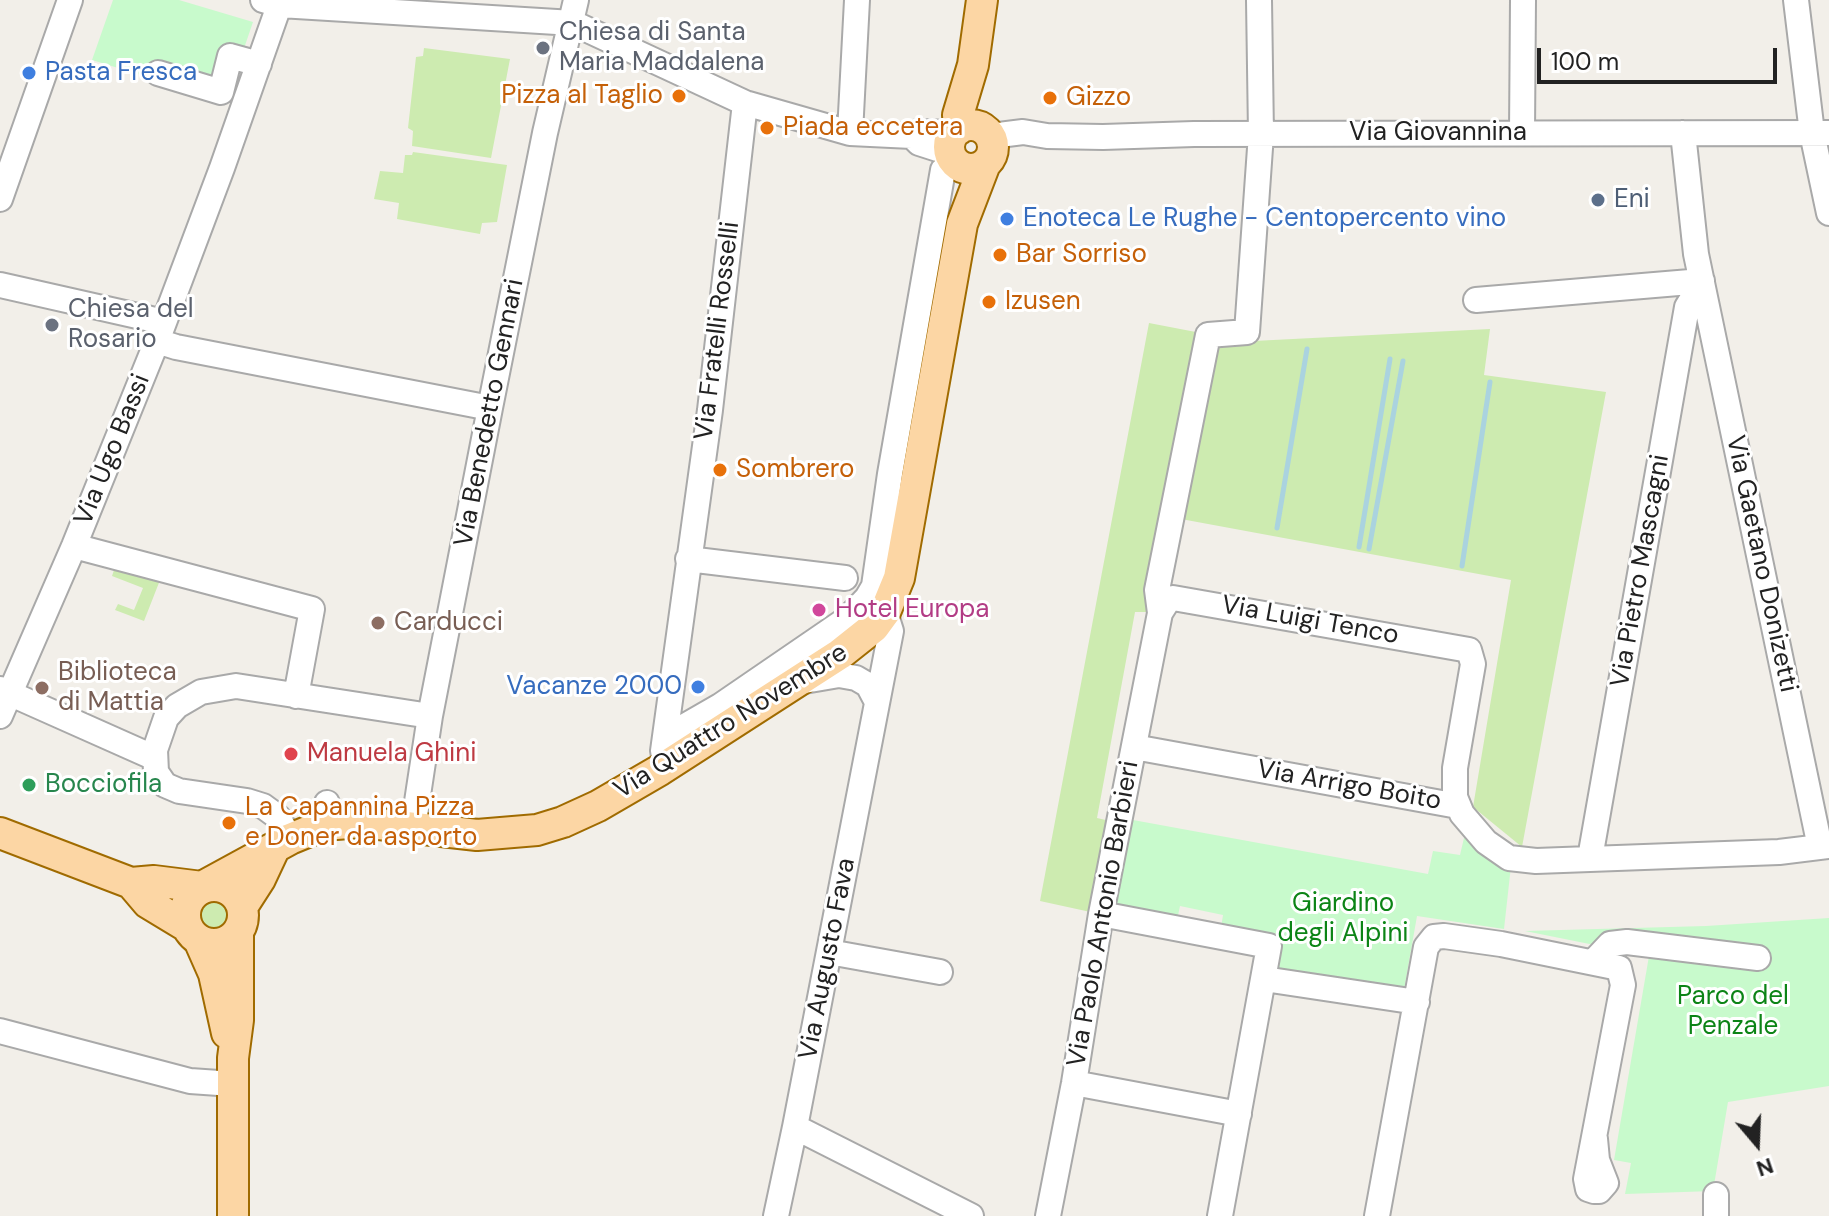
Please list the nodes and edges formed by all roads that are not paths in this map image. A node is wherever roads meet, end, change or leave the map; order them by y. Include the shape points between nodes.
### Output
1 (70, 0) edge
2 (857, 0) edge
3 (982, 0) edge
4 (1259, 0) edge
5 (1523, 0) edge
6 (1796, 0) edge
7 (275, 2) edge
8 (574, 11) edge
9 (259, 64) junction
10 (158, 73) dead end
11 (745, 103) junction
12 (850, 133) junction
13 (1522, 133) junction
14 (1683, 133) junction
15 (1820, 133) edge
16 (1261, 134) junction
17 (967, 147) junction
18 (0, 199) edge
19 (1829, 213) edge
20 (0, 285) edge
21 (1703, 287) junction
22 (1476, 300) dead end
23 (160, 332) junction
24 (490, 408) junction
25 (74, 546) junction
26 (688, 559) junction
27 (845, 578) dead end
28 (885, 612) junction
29 (1160, 613) junction
30 (794, 683) junction
31 (5, 691) edge
32 (296, 696) junction
33 (877, 702) junction
34 (0, 716) edge
35 (430, 716) junction
36 (1134, 747) junction
37 (155, 758) junction
38 (660, 770) junction
39 (1458, 806) junction
40 (413, 828) junction
41 (0, 833) edge
42 (283, 843) junction
43 (1825, 847) edge
44 (1590, 858) junction
45 (131, 883) junction
46 (202, 887) junction
47 (1101, 914) junction
48 (240, 920) junction
49 (192, 933) junction
50 (829, 952) junction
51 (1758, 958) dead end
52 (1593, 962) junction
53 (940, 972) dead end
54 (1264, 979) junction
55 (1417, 1002) junction
56 (0, 1031) edge
57 (233, 1071) junction
58 (1074, 1083) junction
59 (1239, 1114) junction
60 (795, 1127) junction
61 (1595, 1139) dead end
62 (233, 1216) edge
63 (776, 1216) edge
64 (971, 1216) edge
65 (1048, 1216) edge
66 (1220, 1216) edge
67 (1377, 1216) edge

1 - 18 street
2 - 12 street
3 - 17 main road, Via Quattro Novembre via 973,65 958,115
4 - 16 street
5 - 13 street
6 - 15 street
7 - 8 street
7 - 9 street, Via Ugo Bassi
8 - 11 street, Via Giovannina
8 - 24 street, Via Benedetto Gennari
9 - 10 street via 230,56 221,92
9 - 23 street, Via Ugo Bassi
11 - 12 street, Via Giovannina
11 - 26 street, Via Fratelli Rosselli
12 - 17 street, Via Giovannina via 918,132
13 - 14 street, Via Giovannina
13 - 16 street, Via Giovannina
14 - 15 street, Via Giovannina
14 - 21 street, Via Gaetano Donizetti
15 - 19 street
16 - 17 street, Via Giovannina via 1023,132
16 - 29 street, Via Paolo Antonio Barbieri via 1247,332 1208,335 1157,590
17 - 28 main road, Via Quattro Novembre via 962,224 899,578
17 - 38 street via 890,474 874,586 847,619 680,729
20 - 23 street
21 - 22 street
21 - 43 street, Via Gaetano Donizetti
21 - 44 street, Via Pietro Mascagni via 1687,307
23 - 24 street via 192,350
23 - 25 street, Via Ugo Bassi
24 - 35 street, Via Benedetto Gennari
25 - 31 street, Via Ugo Bassi
25 - 32 street via 312,609
26 - 27 street
26 - 38 street, Via Fratelli Rosselli
28 - 30 main road, Via Quattro Novembre via 854,644
28 - 33 street, Via Augusto Fava via 891,631
29 - 36 street, Via Paolo Antonio Barbieri
29 - 39 street, Via Luigi Tenco via 1178,598 1471,652 1454,779
30 - 33 street via 839,675 856,678 868,685
30 - 38 main road, Via Quattro Novembre
31 - 34 street, Via Ugo Bassi
31 - 37 street
32 - 35 street
32 - 37 street via 236,686 192,696 166,718
33 - 50 street, Via Augusto Fava
35 - 40 street, Via Benedetto Gennari
36 - 39 street, Via Arrigo Boito
36 - 47 street, Via Paolo Antonio Barbieri
37 - 42 street via 156,772 171,789 263,806 278,817
38 - 40 main road, Via Quattro Novembre via 585,813 537,830 477,835
39 - 44 street, Via Arrigo Boito via 1486,842 1509,858
40 - 42 main road, Via Quattro Novembre via 326,814
41 - 45 main road
42 - 46 main road, Via Quattro Novembre
42 - 48 main road
43 - 44 street, Via Arrigo Boito
45 - 46 main road
45 - 49 main road via 148,903
46 - 48 main road via 227,889 239,900
46 - 49 main road via 185,907
47 - 54 street via 1269,946
47 - 58 street, Via Paolo Antonio Barbieri
48 - 49 main road via 224,942 216,944
48 - 57 main road
49 - 57 main road via 214,974
50 - 53 street
50 - 60 street, Via Augusto Fava
51 - 52 street via 1627,942 1610,944
52 - 55 street via 1434,937 1426,947
52 - 61 street via 1619,968 1623,979
54 - 55 street
54 - 59 street
55 - 67 street
56 - 57 street via 190,1081
57 - 62 main road
58 - 59 street
58 - 65 street, Via Paolo Antonio Barbieri
59 - 66 street
60 - 63 street, Via Augusto Fava
60 - 64 street

